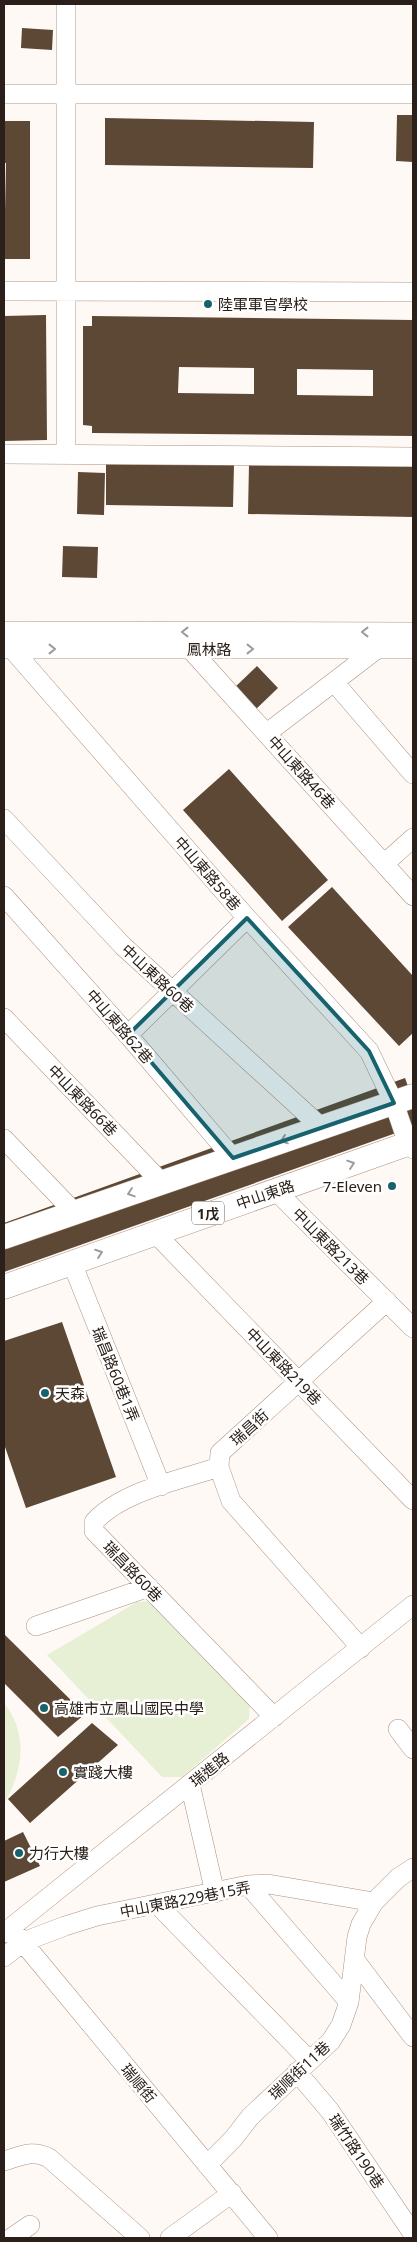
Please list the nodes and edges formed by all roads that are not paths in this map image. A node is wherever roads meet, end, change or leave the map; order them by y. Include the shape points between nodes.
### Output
1 (66, 4) edge
2 (4, 94) edge
3 (413, 94) edge
4 (67, 95) junction
5 (4, 291) edge
6 (66, 291) junction
7 (413, 292) edge
8 (4, 454) edge
9 (66, 454) junction
10 (413, 457) edge
11 (4, 631) edge
12 (413, 632) edge
13 (8, 649) edge
14 (190, 649) junction
15 (377, 649) junction
16 (407, 649) edge
17 (413, 664) edge
18 (334, 682) junction
19 (267, 733) junction
20 (413, 774) edge
21 (4, 819) edge
22 (413, 838) edge
23 (384, 864) junction
24 (4, 896) edge
25 (413, 896) edge
26 (247, 918) junction
27 (173, 991) junction
28 (4, 1018) edge
29 (128, 1035) junction
30 (404, 1100) edge
31 (321, 1127) junction
32 (4, 1139) edge
33 (411, 1145) edge
34 (233, 1158) junction
35 (161, 1182) junction
36 (275, 1190) junction
37 (74, 1212) junction
38 (154, 1232) junction
39 (4, 1237) edge
40 (72, 1263) junction
41 (4, 1287) edge
42 (387, 1301) junction
43 (413, 1328) edge
44 (299, 1382) junction
45 (219, 1467) junction
46 (160, 1486) junction
47 (413, 1500) edge
48 (149, 1588) junction
49 (413, 1605) edge
50 (36, 1626) dead end
51 (361, 1648) junction
52 (274, 1717) junction
53 (398, 1729) dead end
54 (413, 1749) edge
55 (190, 1784) junction
56 (413, 1868) edge
57 (248, 1885) junction
58 (215, 1893) junction
59 (374, 1902) junction
60 (158, 1905) junction
61 (12, 1934) edge
62 (4, 1957) edge
63 (356, 1960) junction
64 (349, 2002) junction
65 (413, 2036) edge
66 (303, 2066) junction
67 (4, 2161) edge
68 (207, 2165) junction
69 (232, 2193) junction
70 (30, 2225) dead end
71 (413, 2234) edge
72 (11, 2238) edge
73 (140, 2238) edge
74 (170, 2238) edge
75 (268, 2238) edge

1 - 4 street
2 - 4 street
3 - 4 street
4 - 6 street
5 - 6 street
6 - 7 street
6 - 9 street
8 - 9 street
9 - 10 street
12 -> 11 street, 鳳林路
13 -> 14 street, 鳳林路
13 - 26 street, 中山東路58巷
14 -> 15 street, 鳳林路
14 - 19 street, 中山東路46巷
15 - 16 street, 鳳林路
15 - 18 street
16 - 17 street
18 - 19 street
18 - 20 street
19 - 23 street, 中山東路46巷
21 - 27 street, 中山東路60巷 via 124,946
22 - 23 street
23 - 25 street, 中山東路46巷
24 - 29 street, 中山東路62巷
26 - 27 street
26 - 30 street, 中山東路58巷 via 368,1051
27 - 29 street
27 - 31 street, 中山東路60巷
28 - 35 street, 中山東路66巷
29 - 34 street, 中山東路62巷
30 - 31 main road
30 - 33 street, 中山東路58巷
31 -> 34 main road
32 - 37 street
36 -> 33 main road, 中山東路 / 1戊
34 - 35 main road
35 -> 37 main road
36 - 38 main road, 中山東路 / 1戊
36 - 42 street, 中山東路213巷
37 - 39 main road
40 -> 38 main road, 中山東路 / 1戊
38 - 44 street, 中山東路219巷
40 - 41 main road, 中山東路 / 1戊
40 - 46 street, 瑞昌路60巷1弄
42 - 43 street
42 - 44 street, 瑞昌街
44 - 45 street, 瑞昌街 via 220,1453
44 - 47 street, 中山東路219巷
45 - 46 street, 瑞昌路60巷
45 - 51 street via 231,1501
46 - 48 street, 瑞昌路60巷 via 132,1495 94,1522 94,1531
48 - 50 street
48 - 52 street, 瑞昌路60巷
49 - 51 street, 瑞進路
51 - 52 street, 瑞進路
52 - 55 street, 瑞進路
53 - 54 street
55 - 58 street
55 - 61 street, 瑞進路
56 - 59 street, 瑞順街11巷
57 - 58 street, 中山東路229巷15弄
57 - 59 street, 中山東路229巷15弄 via 268,1884
57 - 64 street
58 - 60 street, 中山東路229巷15弄
59 - 63 street, 瑞順街11巷 via 361,1924
60 - 61 street, 中山東路229巷15弄
60 - 66 street, 瑞竹路190巷
61 - 62 street, 中山東路229巷15弄
61 - 68 street, 瑞順街
63 - 64 street, 瑞順街11巷
63 - 65 street
64 - 66 street, 瑞順街11巷 via 341,2025 330,2041
66 - 68 street, 瑞順街11巷 via 250,2117
66 - 71 street, 瑞竹路190巷
67 - 73 street via 31,2152 49,2158
68 - 69 street, 瑞順街
69 - 74 street
69 - 75 street, 瑞順街
70 - 72 street

